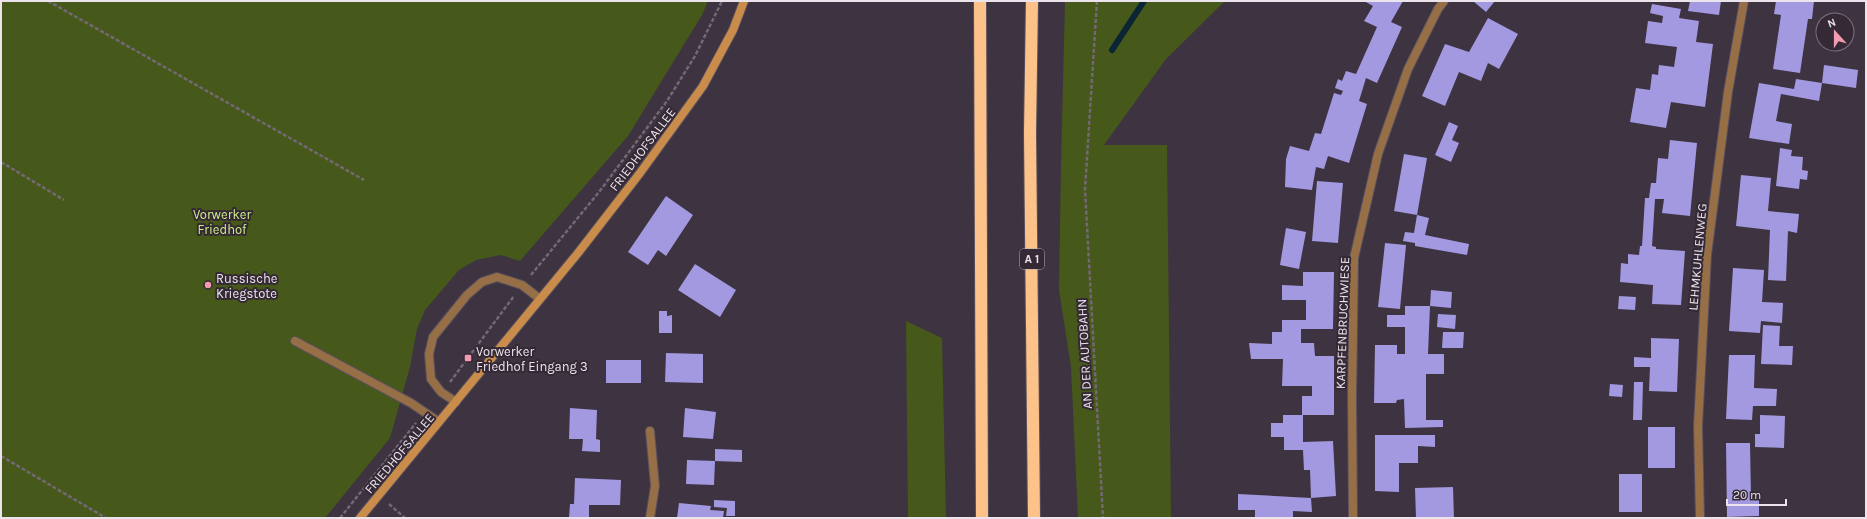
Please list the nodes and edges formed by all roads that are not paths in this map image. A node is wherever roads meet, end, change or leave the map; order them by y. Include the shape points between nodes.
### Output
1 (744, 1) edge
2 (980, 1) edge
3 (1032, 1) edge
4 (1444, 1) edge
5 (1744, 1) edge
6 (540, 299) junction
7 (295, 341) dead end
8 (456, 402) junction
9 (439, 422) junction
10 (650, 431) dead end
11 (360, 518) edge
12 (650, 518) edge
13 (982, 518) edge
14 (1034, 518) edge
15 (1353, 518) edge
16 (1700, 518) edge

1 - 6 street, FRIEDHOFSALLEE via 733,30 703,86 640,173
2 - 13 highway
3 - 14 highway, A 1 via 1030,133
4 - 15 street, KARPFENBRUCHWIESE via 1408,69 1378,154 1354,258
5 - 16 street, LEHMKUHLENWEG via 1728,92 1707,255 1698,426
6 - 8 street, FRIEDHOFSALLEE
6 - 8 street via 522,285 497,277 482,282 467,295 433,337 429,354 431,379 441,392
7 - 9 street via 426,411
8 - 9 street, FRIEDHOFSALLEE
9 - 11 street, FRIEDHOFSALLEE
10 - 12 street via 655,486

